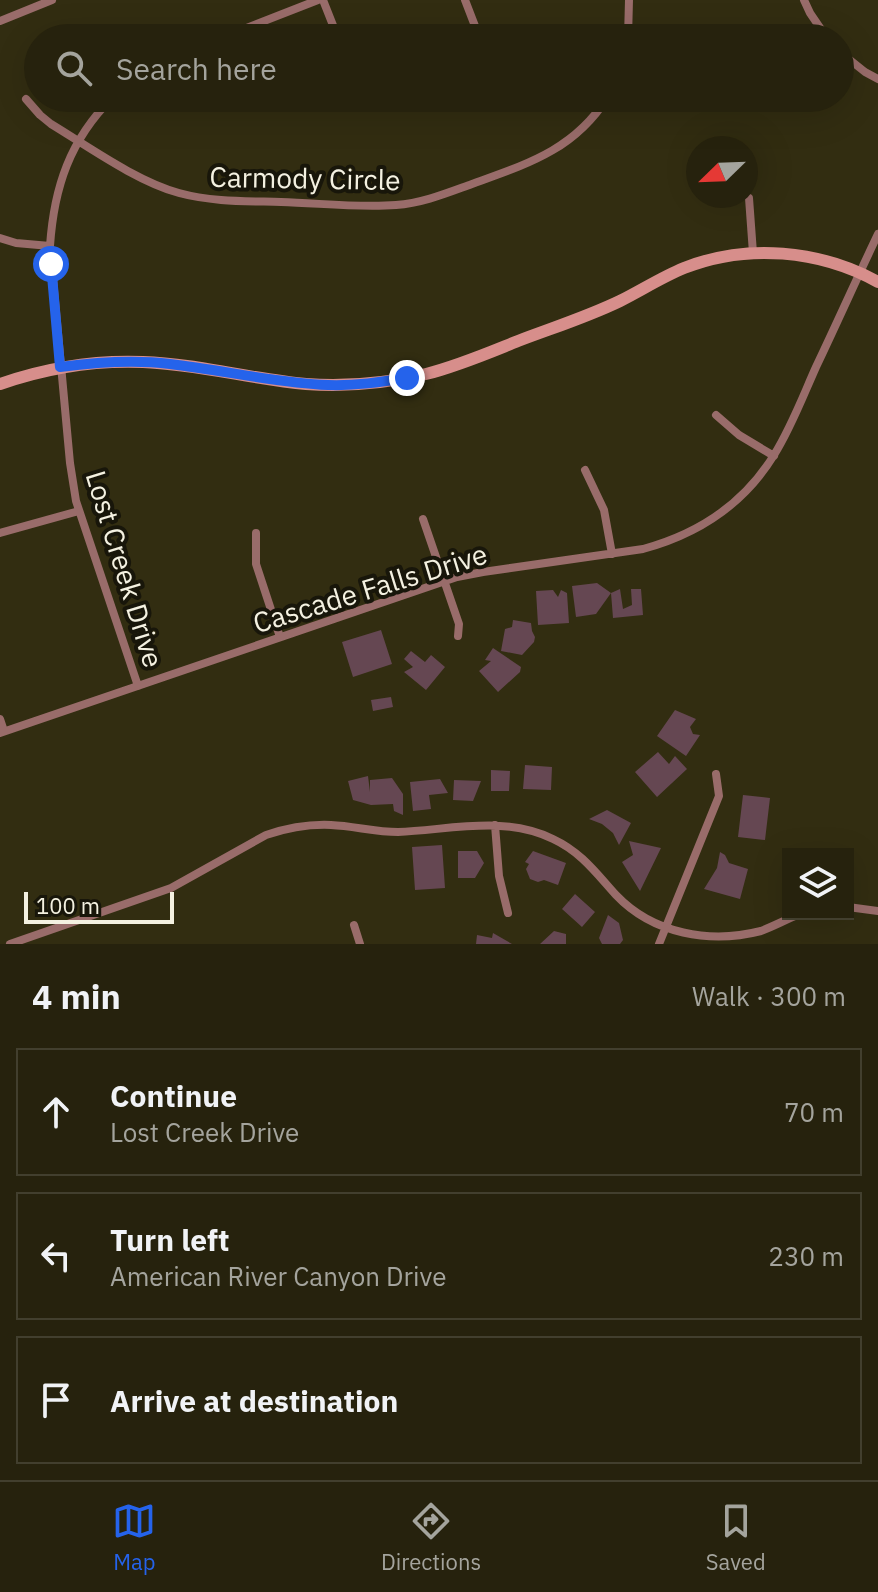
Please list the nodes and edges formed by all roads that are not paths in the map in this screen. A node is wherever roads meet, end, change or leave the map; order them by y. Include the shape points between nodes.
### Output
1 (51, 0) edge
2 (320, 0) edge
3 (465, 0) edge
4 (629, 0) edge
5 (804, 0) edge
6 (0, 21) edge
7 (257, 24) edge
8 (331, 24) edge
9 (474, 24) edge
10 (628, 24) edge
11 (817, 24) edge
12 (854, 63) edge
13 (878, 79) edge
14 (37, 112) edge
15 (99, 112) edge
16 (597, 112) edge
17 (78, 141) junction
18 (750, 208) edge
19 (878, 234) edge
20 (0, 238) edge
21 (50, 246) junction
22 (753, 253) junction
23 (860, 273) junction
24 (878, 282) edge
25 (60, 367) junction
26 (0, 384) edge
27 (716, 415) dead end
28 (774, 456) junction
29 (585, 470) dead end
30 (79, 511) junction
31 (423, 519) dead end
32 (0, 533) edge
33 (256, 533) dead end
34 (612, 554) junction
35 (444, 582) junction
36 (458, 636) dead end
37 (280, 637) junction
38 (138, 686) junction
39 (0, 719) edge
40 (2, 732) edge
41 (716, 774) dead end
42 (495, 825) junction
43 (854, 908) edge
44 (878, 911) edge
45 (508, 913) dead end
46 (786, 920) edge
47 (354, 925) dead end
48 (666, 929) junction
49 (10, 944) edge
50 (360, 944) edge
51 (659, 944) edge

1 - 6 street
2 - 7 street
2 - 8 street
3 - 9 street
4 - 10 street
5 - 11 street
12 - 13 street
14 - 17 street, Carmody Circle
15 - 17 street, Lost Creek Drive
16 - 17 street, Carmody Circle via 573,138 545,156 434,197 397,205 195,197 150,182
17 - 21 street, Lost Creek Drive via 56,197
18 - 22 street
19 - 23 street, Cascade Falls Drive
20 - 21 street
21 - 25 street, Lost Creek Drive
22 - 23 street via 814,257
22 - 25 street via 686,267 595,312 407,378 331,385 145,362
23 - 24 street
23 - 28 street, Cascade Falls Drive
25 - 26 street
25 - 30 street, Lost Creek Drive
27 - 28 street
28 - 34 street, Cascade Falls Drive via 748,490 706,523 664,543
29 - 34 street via 604,510
30 - 32 street
30 - 38 street, Lost Creek Drive
31 - 35 street
33 - 37 street via 256,564
34 - 35 street, Cascade Falls Drive
35 - 36 street
35 - 37 street, Cascade Falls Drive
37 - 38 street, Cascade Falls Drive
38 - 40 street, Cascade Falls Drive
39 - 40 street
41 - 48 street via 719,796
42 - 45 street
42 - 48 street via 557,840 586,860 635,912
42 - 49 street via 397,832 331,825 281,830 171,888
43 - 44 street
46 - 48 street via 727,938
47 - 50 street
48 - 51 street

